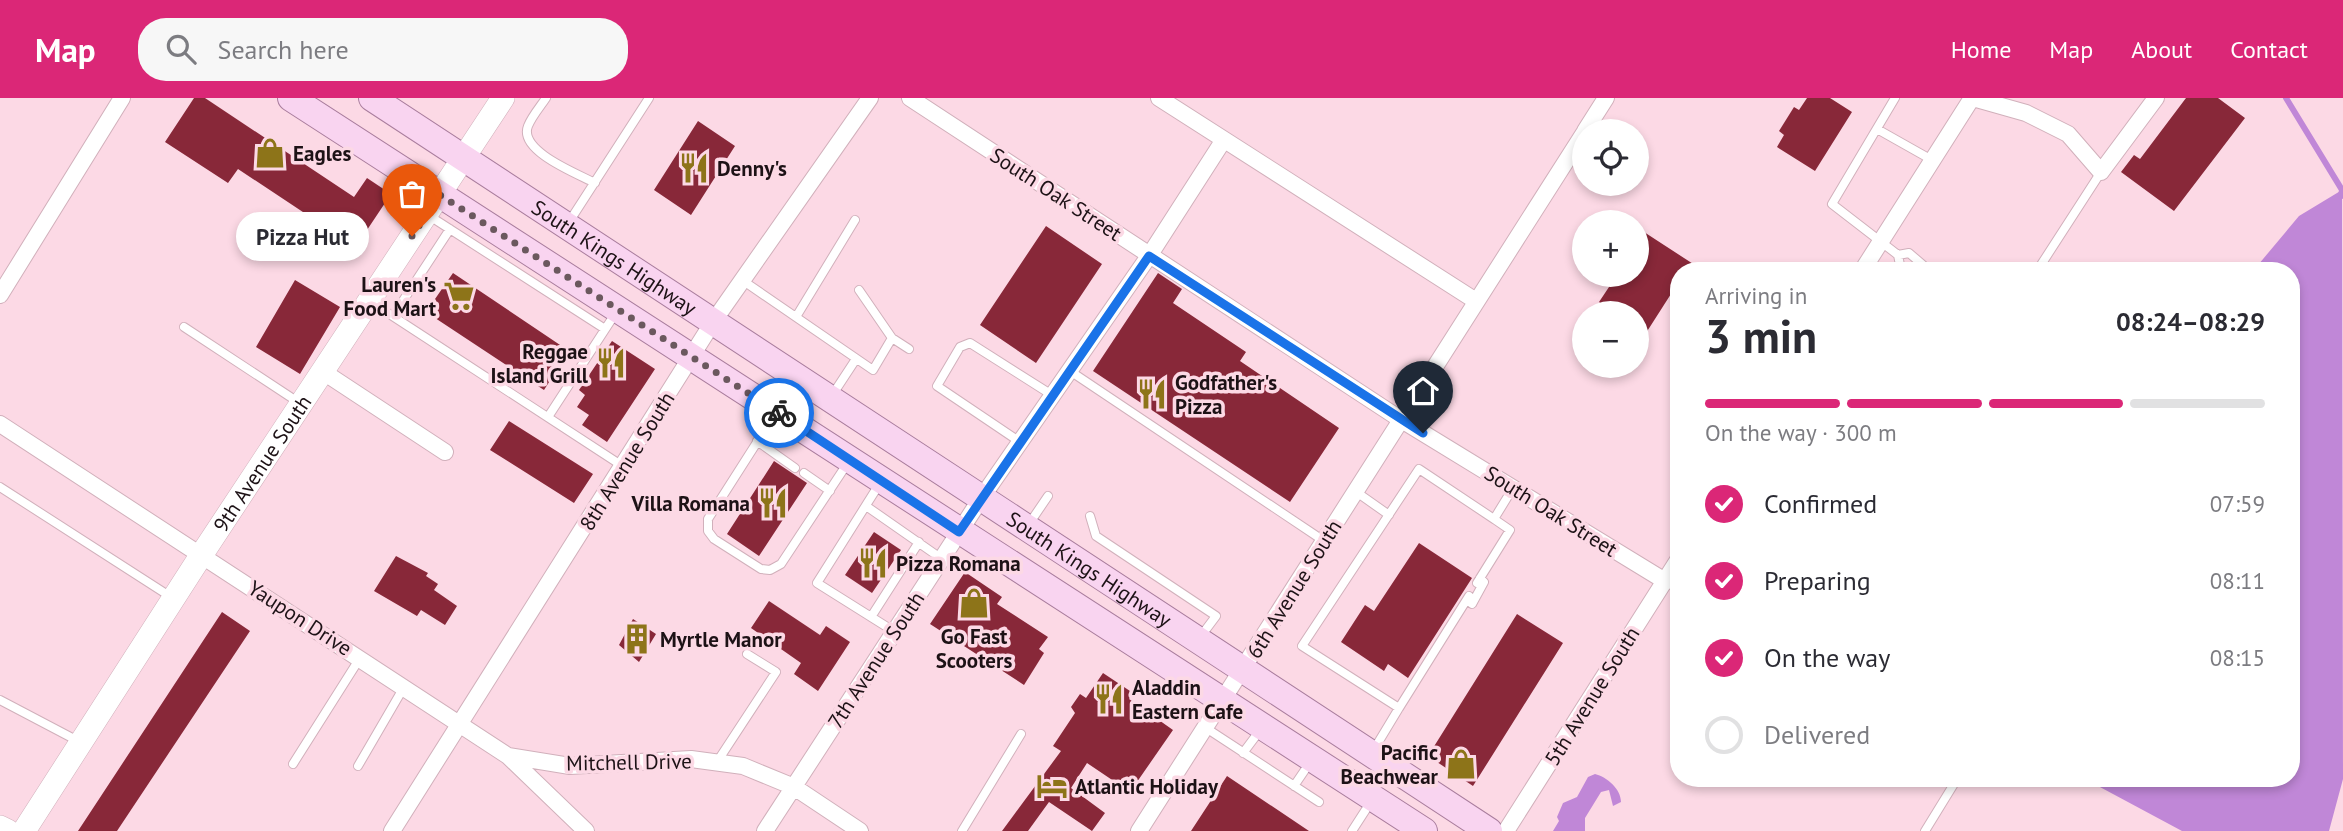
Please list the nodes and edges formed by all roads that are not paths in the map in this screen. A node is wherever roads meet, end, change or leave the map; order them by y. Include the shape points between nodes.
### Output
1 (122, 98) edge
2 (291, 98) edge
3 (372, 98) edge
4 (503, 98) edge
5 (546, 98) edge
6 (649, 98) edge
7 (870, 98) edge
8 (910, 98) edge
9 (1159, 98) edge
10 (1606, 98) edge
11 (1895, 98) edge
12 (1973, 98) edge
13 (2156, 98) edge
14 (1592, 119) edge
15 (1877, 129) junction
16 (1223, 141) junction
17 (1572, 151) edge
18 (462, 158) junction
19 (1933, 160) junction
20 (2101, 172) junction
21 (595, 183) junction
22 (433, 205) junction
23 (855, 220) dead end
24 (567, 225) junction
25 (450, 229) junction
26 (489, 241) junction
27 (1881, 241) junction
28 (1898, 255) junction
29 (1149, 256) junction
30 (1868, 262) edge
31 (1899, 262) edge
32 (1920, 262) edge
33 (2043, 262) edge
34 (742, 280) junction
35 (859, 290) dead end
36 (0, 295) edge
37 (369, 301) junction
38 (1476, 301) junction
39 (393, 316) junction
40 (796, 317) junction
41 (612, 319) junction
42 (713, 322) junction
43 (184, 327) dead end
44 (892, 338) junction
45 (909, 349) dead end
46 (693, 356) junction
47 (856, 359) junction
48 (322, 371) junction
49 (1070, 371) junction
50 (1052, 395) junction
51 (829, 399) junction
52 (301, 404) junction
53 (776, 411) junction
54 (548, 417) junction
55 (1400, 419) junction
56 (0, 424) edge
57 (757, 442) junction
58 (1020, 442) junction
59 (445, 452) dead end
60 (850, 460) junction
61 (624, 467) junction
62 (795, 468) dead end
63 (804, 473) dead end
64 (881, 481) junction
65 (0, 487) edge
66 (1513, 488) junction
67 (830, 491) junction
68 (1355, 491) junction
69 (1048, 496) dead end
70 (980, 500) junction
71 (866, 506) junction
72 (1389, 514) junction
73 (1090, 516) dead end
74 (1494, 519) junction
75 (1025, 529) junction
76 (959, 532) junction
77 (1324, 541) junction
78 (919, 542) junction
79 (202, 554) junction
80 (942, 559) junction
81 (1670, 584) edge
82 (1670, 588) edge
83 (174, 598) junction
84 (871, 617) junction
85 (895, 632) junction
86 (1198, 642) junction
87 (747, 654) dead end
88 (360, 657) junction
89 (1242, 671) junction
90 (404, 687) junction
91 (0, 700) edge
92 (1223, 701) junction
93 (1399, 708) junction
94 (462, 725) junction
95 (1263, 727) junction
96 (1206, 728) junction
97 (1021, 734) dead end
98 (81, 742) junction
99 (1242, 753) junction
100 (1371, 754) junction
101 (508, 756) junction
102 (1313, 759) junction
103 (717, 762) junction
104 (293, 764) dead end
105 (358, 766) dead end
106 (1294, 786) junction
107 (1952, 787) edge
108 (793, 788) junction
109 (1374, 798) junction
110 (1319, 802) dead end
111 (0, 827) edge
112 (8, 831) edge
113 (24, 831) edge
114 (392, 831) edge
115 (586, 831) edge
116 (765, 831) edge
117 (860, 831) edge
118 (962, 831) edge
119 (1139, 831) edge
120 (1352, 831) edge
121 (1424, 831) edge
122 (1489, 831) edge
123 (1506, 831) edge
124 (1925, 831) edge

1 - 36 street
2 - 22 main road, South Kings Highway
3 - 18 main road, South Kings Highway
4 - 18 street, 9th Avenue South
5 - 21 lane via 527,128 527,138 537,151
6 - 21 lane
7 - 34 street, 8th Avenue South
8 - 29 street, South Oak Street
9 - 16 street
10 - 14 street, 6th Avenue South
11 - 15 lane
12 - 19 street
12 - 20 street via 2026,113 2068,134
13 - 20 street
15 - 19 lane
15 - 27 lane via 1832,204
16 - 29 street, 7th Avenue South
16 - 38 street
17 - 38 street, 6th Avenue South
18 - 22 street, 9th Avenue South
18 - 24 main road, South Kings Highway
19 - 27 street
20 - 33 lane
21 - 24 lane
22 - 25 lane
22 - 26 main road, South Kings Highway
22 - 37 street, 9th Avenue South
23 - 40 lane
24 - 42 main road, South Kings Highway
25 - 26 lane
25 - 39 lane
26 - 41 main road, South Kings Highway
27 - 28 lane
27 - 30 street
28 - 31 lane
28 - 32 lane via 1909,253
29 - 49 street, 7th Avenue South
29 - 55 street, South Oak Street
34 - 40 lane
34 - 42 street, 8th Avenue South
35 - 44 lane
37 - 39 lane
37 - 48 street, 9th Avenue South
38 - 55 street, 6th Avenue South
39 - 54 lane
40 - 47 lane
41 - 46 main road, South Kings Highway
41 - 54 lane
42 - 46 street, 8th Avenue South
42 - 51 main road, South Kings Highway
43 - 52 lane
44 - 45 lane
44 - 47 lane via 873,370
46 - 53 main road, South Kings Highway
46 - 61 street, 8th Avenue South
47 - 51 lane
48 - 52 street, 9th Avenue South
48 - 59 street
49 - 50 street, 7th Avenue South
49 - 77 lane
50 - 58 street, 7th Avenue South
50 - 58 lane via 970,343 960,347 937,386
51 - 70 main road, South Kings Highway
52 - 79 street, 9th Avenue South
53 - 57 lane
53 - 60 main road, South Kings Highway
54 - 61 lane
55 - 66 street, South Oak Street
55 - 68 street, 6th Avenue South
56 - 79 street, Yaupon Drive
57 - 62 lane
57 - 67 lane via 708,520 714,539 770,570 781,565
58 - 70 street, 7th Avenue South
60 - 64 main road, South Kings Highway
60 - 67 lane
61 - 94 street, 8th Avenue South
63 - 67 lane
64 - 71 lane
64 - 76 main road, South Kings Highway
65 - 83 lane
66 - 74 lane
66 - 81 street, South Oak Street
68 - 72 lane
68 - 77 street, 6th Avenue South
69 - 75 lane
70 - 75 main road, South Kings Highway
70 - 76 street, 7th Avenue South
71 - 78 lane
71 - 84 lane via 817,583
72 - 74 lane via 1419,469
72 - 93 lane via 1302,646
73 - 86 lane via 1097,536 1216,615
74 - 93 lane via 1510,530 1478,581 1484,582 1472,604 1468,598
75 - 86 main road, South Kings Highway
76 - 80 street, 7th Avenue South
76 - 92 main road, South Kings Highway
77 - 89 street, 6th Avenue South
78 - 80 lane
78 - 84 lane
79 - 83 street, 9th Avenue South
79 - 88 street, Yaupon Drive
80 - 85 street, 7th Avenue South
82 - 123 street, 5th Avenue South
83 - 98 street, 9th Avenue South
84 - 85 lane
85 - 108 street, 7th Avenue South
86 - 89 main road, South Kings Highway
87 - 103 lane via 776,672
88 - 90 street, Yaupon Drive
88 - 104 lane
89 - 92 street, 6th Avenue South
89 - 100 main road, South Kings Highway
90 - 94 street, Yaupon Drive
90 - 105 lane
91 - 98 lane
92 - 95 main road, South Kings Highway
92 - 96 street, 6th Avenue South
93 - 100 lane
94 - 101 street, Yaupon Drive
94 - 114 street, 8th Avenue South
95 - 99 lane
95 - 102 main road, South Kings Highway
96 - 99 lane
96 - 119 street, 6th Avenue South
97 - 118 lane
98 - 113 street, 9th Avenue South
99 - 106 lane
100 - 122 main road, South Kings Highway
101 - 103 street, Mitchell Drive via 570,766 691,759
101 - 115 street, Yaupon Drive
102 - 106 lane
102 - 109 main road, South Kings Highway
103 - 108 street, Mitchell Drive via 743,766
106 - 110 lane
107 - 124 lane
108 - 116 street, 7th Avenue South
108 - 117 street, Mitchell Drive
109 - 120 lane
109 - 121 main road, South Kings Highway
111 - 112 street

